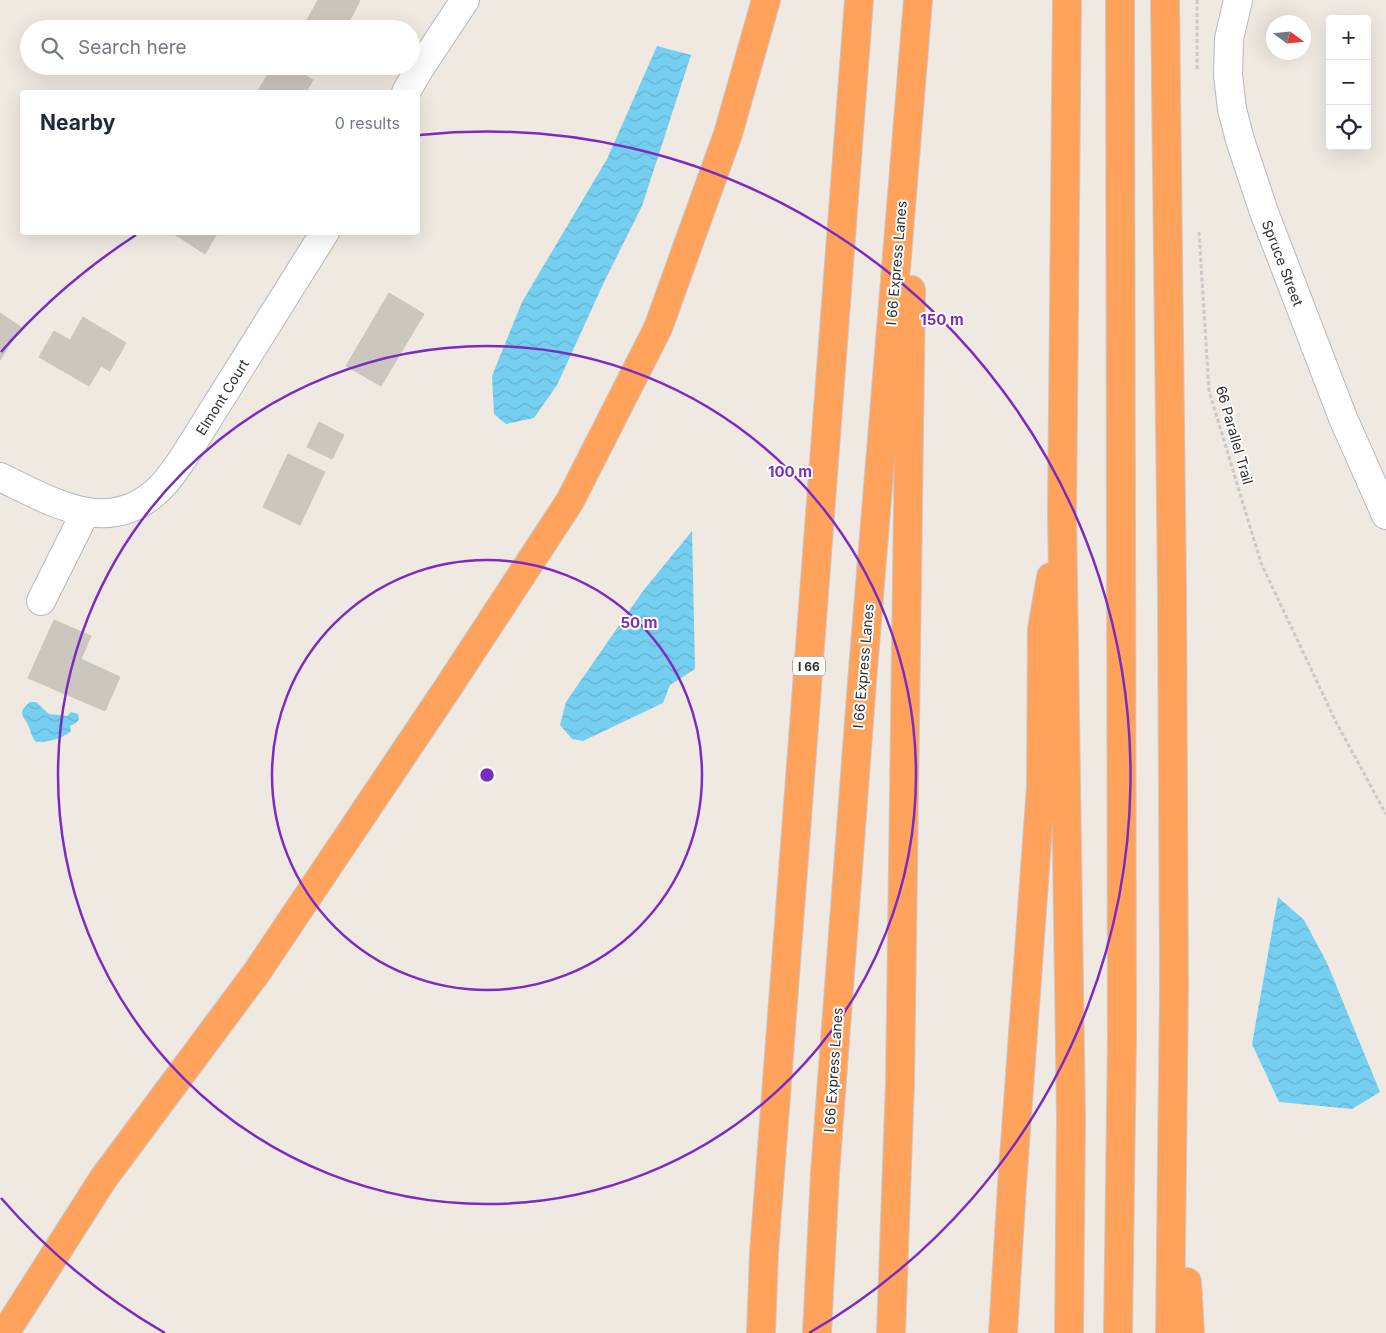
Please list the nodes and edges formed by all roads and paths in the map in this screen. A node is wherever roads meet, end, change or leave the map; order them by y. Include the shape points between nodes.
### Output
1 (465, 0) edge
2 (766, 0) edge
3 (859, 0) edge
4 (918, 0) edge
5 (1067, 0) edge
6 (1120, 0) edge
7 (1165, 0) edge
8 (1197, 0) edge
9 (1238, 0) edge
10 (914, 48) junction
11 (420, 68) edge
12 (416, 75) edge
13 (1196, 77) dead end
14 (407, 90) edge
15 (1198, 232) dead end
16 (323, 235) edge
17 (0, 477) edge
18 (84, 513) junction
19 (1062, 513) junction
20 (1386, 515) edge
21 (41, 601) dead end
22 (1386, 814) edge
23 (1174, 987) junction
24 (5, 1333) edge
25 (761, 1333) edge
26 (817, 1333) edge
27 (891, 1333) edge
28 (1003, 1333) edge
29 (1069, 1333) edge
30 (1118, 1333) edge
31 (1170, 1333) edge
32 (1190, 1333) edge

1 - 11 street
2 - 24 highway via 728,134 658,328 570,501 257,972 103,1179
3 - 25 highway, I 66 via 765,1243
4 - 10 highway, I 66 Express Lanes
5 - 19 highway
6 - 30 highway via 1122,1037
7 - 23 highway
8 - 13 path
9 - 20 street, Spruce Street via 1229,39 1228,75 1240,140 1339,409
10 - 26 highway, I 66 Express Lanes via 859,712 825,1173
10 - 27 highway via 900,1082
12 - 14 street
15 - 22 path, 66 Parallel Trail via 1209,391 1261,563 1336,722
16 - 18 street, Elmont Court via 162,487 126,510 107,514
17 - 18 street, Elmont Court via 58,505
18 - 21 street
19 - 28 highway via 1042,629 1041,786
19 - 29 highway via 1071,1120
23 - 31 highway
23 - 32 highway

